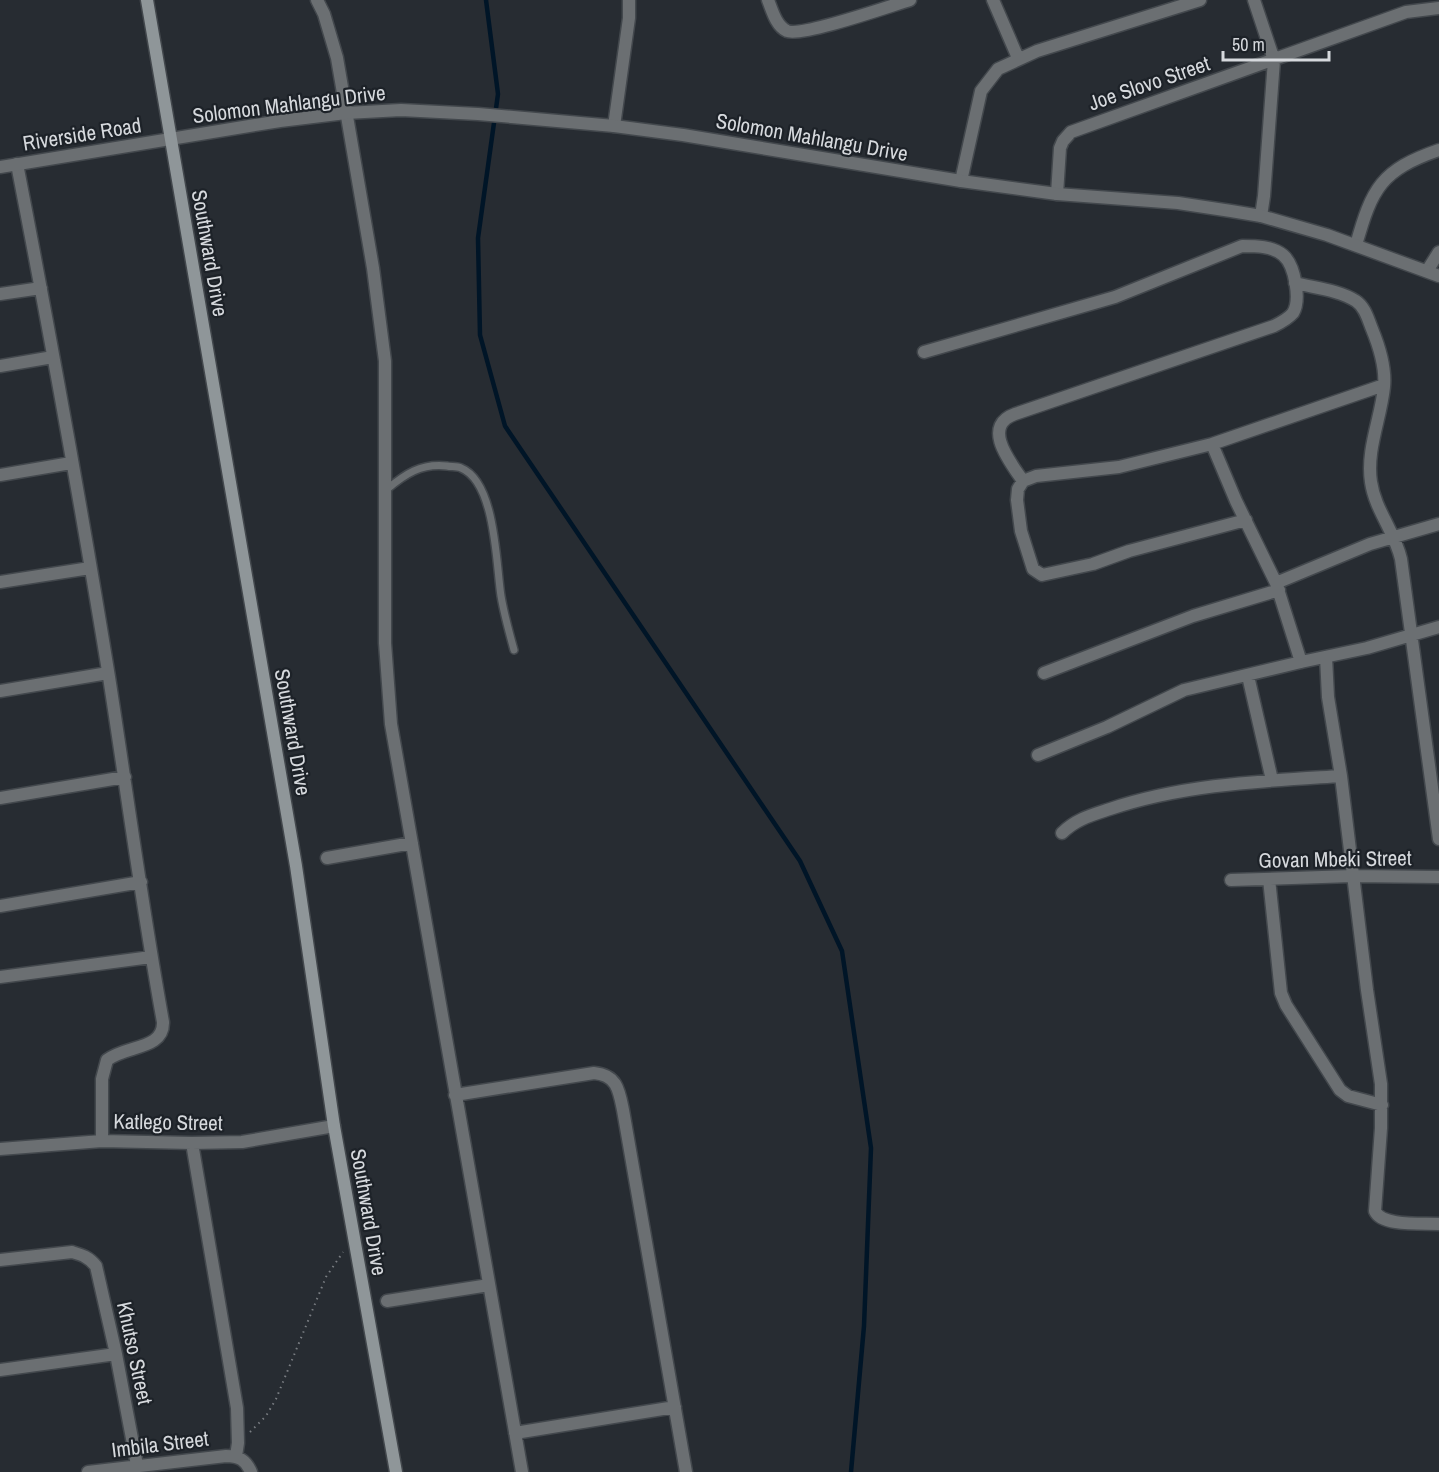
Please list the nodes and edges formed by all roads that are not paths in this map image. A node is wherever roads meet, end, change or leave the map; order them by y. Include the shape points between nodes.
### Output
1 (147, 0) edge
2 (317, 0) edge
3 (629, 0) edge
4 (768, 0) edge
5 (910, 0) edge
6 (993, 0) edge
7 (1200, 0) edge
8 (1254, 0) edge
9 (1439, 8) edge
10 (1018, 58) junction
11 (1274, 60) junction
12 (346, 113) junction
13 (614, 126) junction
14 (170, 140) junction
15 (1439, 150) edge
16 (1, 164) edge
17 (17, 164) junction
18 (961, 181) junction
19 (1057, 194) junction
20 (1261, 216) junction
21 (1356, 245) junction
22 (1439, 252) edge
23 (1426, 271) junction
24 (1439, 276) edge
25 (1295, 283) junction
26 (41, 288) junction
27 (0, 294) edge
28 (924, 352) dead end
29 (53, 357) junction
30 (0, 366) edge
31 (1384, 385) junction
32 (1212, 444) junction
33 (71, 464) junction
34 (0, 475) edge
35 (1023, 481) junction
36 (386, 490) junction
37 (1246, 520) junction
38 (1439, 524) edge
39 (1394, 536) junction
40 (90, 568) junction
41 (0, 582) edge
42 (1278, 586) junction
43 (1439, 627) edge
44 (1412, 636) junction
45 (514, 650) dead end
46 (1326, 657) junction
47 (1301, 662) junction
48 (108, 673) junction
49 (1044, 673) dead end
50 (1248, 675) junction
51 (0, 691) edge
52 (1038, 755) dead end
53 (1341, 776) junction
54 (124, 777) junction
55 (1272, 780) junction
56 (0, 798) edge
57 (1062, 833) dead end
58 (1439, 839) edge
59 (412, 843) junction
60 (327, 858) dead end
61 (1352, 876) junction
62 (1439, 877) edge
63 (1269, 879) junction
64 (1231, 880) dead end
65 (141, 882) junction
66 (0, 906) edge
67 (151, 957) junction
68 (0, 976) edge
69 (455, 1095) junction
70 (1382, 1105) junction
71 (334, 1126) junction
72 (102, 1141) junction
73 (192, 1143) junction
74 (0, 1149) edge
75 (1439, 1224) edge
76 (0, 1260) edge
77 (489, 1285) junction
78 (387, 1301) dead end
79 (116, 1354) junction
80 (0, 1370) edge
81 (675, 1407) junction
82 (515, 1433) junction
83 (236, 1456) junction
84 (137, 1466) junction
85 (88, 1472) edge
86 (251, 1472) edge
87 (396, 1472) edge
88 (522, 1472) edge
89 (686, 1472) edge

1 - 14 main road, Southward Drive
2 - 12 street via 337,58
3 - 13 street
4 - 5 street via 778,24 794,32
6 - 10 street
7 - 10 street
8 - 11 street
9 - 11 street, Joe Slovo Street via 1406,12
10 - 18 street via 998,69 981,91
11 - 19 street, Joe Slovo Street via 1071,132 1060,148
11 - 20 street
12 - 13 street, Solomon Mahlangu Drive via 401,110
12 - 14 street, Solomon Mahlangu Drive
12 - 36 street via 386,361
13 - 18 street, Solomon Mahlangu Drive
14 - 17 street, Riverside Road
14 - 71 main road, Southward Drive via 296,866
15 - 21 street via 1404,164 1379,185 1366,208
16 - 17 street, Riverside Road
17 - 26 street
18 - 19 street, Solomon Mahlangu Drive
19 - 20 street, Solomon Mahlangu Drive via 1178,203
20 - 21 street, Solomon Mahlangu Drive
21 - 23 street, Solomon Mahlangu Drive
22 - 23 street
23 - 24 street, Solomon Mahlangu Drive
25 - 28 street via 1284,255 1263,246 1242,246 1114,297
25 - 31 street via 1345,295 1360,303 1377,343
25 - 35 street via 1292,315 1274,326 1007,417 1001,422 999,436
26 - 27 street
26 - 29 street
29 - 30 street
29 - 33 street
31 - 32 street
31 - 39 street via 1371,456 1371,482
32 - 35 street via 1119,467 1036,476
32 - 37 street
33 - 34 street
33 - 40 street
35 - 37 street via 1017,500 1021,531 1033,569 1042,575
36 - 45 lane via 404,475 432,464 462,468 479,484 498,551 501,596
36 - 59 street via 390,713
37 - 42 street
38 - 39 street
39 - 42 street
39 - 44 street
40 - 41 street
40 - 48 street
42 - 47 street
42 - 49 street
43 - 44 street
44 - 46 street
44 - 58 street
46 - 47 street
46 - 53 street
47 - 50 street
48 - 51 street
48 - 54 street
50 - 52 street via 1185,690
50 - 55 street
53 - 55 street
53 - 61 street
54 - 56 street
54 - 65 street
55 - 57 street via 1190,789 1133,801 1072,823
59 - 60 street
59 - 69 street
61 - 62 street, Govan Mbeki Street
61 - 63 street, Govan Mbeki Street
61 - 70 street
63 - 64 street, Govan Mbeki Street
63 - 70 street via 1279,982 1286,1005 1340,1090
65 - 66 street
65 - 67 street
67 - 68 street
67 - 72 street via 163,1031 154,1042 107,1060 102,1079
69 - 77 street
69 - 81 street via 594,1073 611,1078 624,1110
70 - 75 street via 1376,1215 1390,1222
71 - 73 street, Katlego Street via 242,1142
71 - 87 main road, Southward Drive
72 - 73 street, Katlego Street
72 - 74 street, Katlego Street
73 - 83 street via 237,1408
76 - 79 street, Khutso Street via 72,1252 91,1260 96,1266
77 - 78 street
77 - 82 street
79 - 80 street
79 - 84 street, Khutso Street
81 - 82 street
81 - 89 street
82 - 88 street
83 - 84 street, Imbila Street
83 - 86 street via 243,1459
84 - 85 street, Imbila Street

